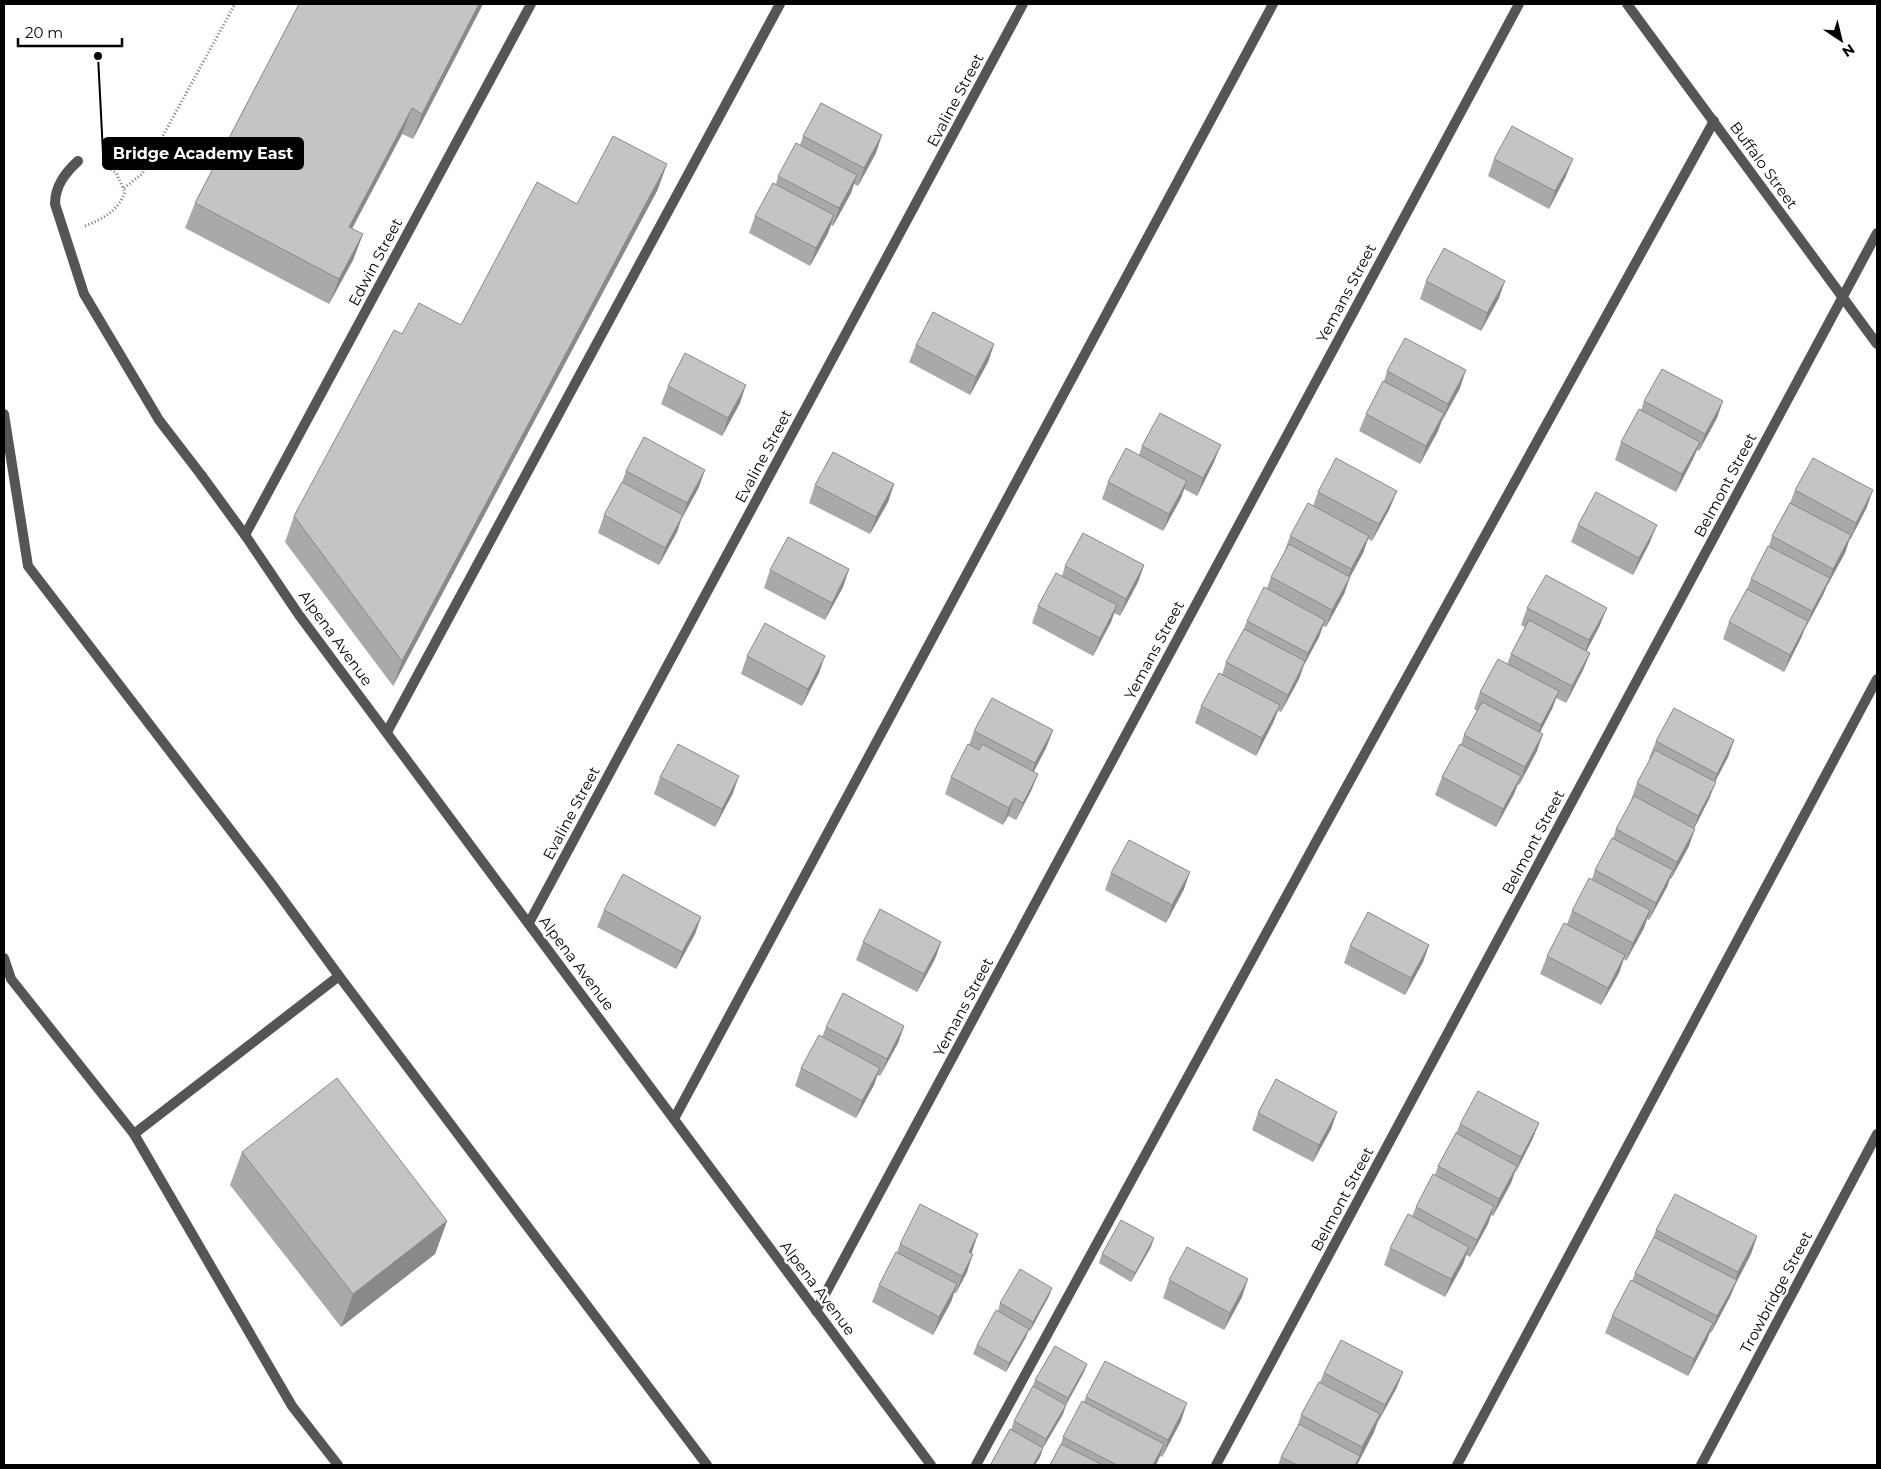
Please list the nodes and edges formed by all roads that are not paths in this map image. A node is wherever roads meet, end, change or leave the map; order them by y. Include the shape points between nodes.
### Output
1 (531, 4) edge
2 (780, 4) edge
3 (1023, 4) edge
4 (1273, 4) edge
5 (1518, 4) edge
6 (1627, 4) edge
7 (1714, 121) junction
8 (78, 162) road end
9 (1877, 233) edge
10 (1843, 297) junction
11 (1877, 344) edge
12 (4, 414) edge
13 (245, 535) junction
14 (1877, 679) edge
15 (387, 732) junction
16 (529, 923) junction
17 (4, 958) edge
18 (340, 976) junction
19 (674, 1118) junction
20 (134, 1134) junction
21 (1877, 1134) edge
22 (816, 1311) junction
23 (338, 1465) edge
24 (706, 1465) edge
25 (931, 1465) edge
26 (976, 1465) edge
27 (1216, 1465) edge
28 (1457, 1465) edge
29 (1701, 1465) edge

1 - 13 street, Edwin Street
2 - 15 street
3 - 16 street, Evaline Street
4 - 19 street
5 - 22 street, Yemans Street
6 - 7 street, Buffalo Street
7 - 10 street, Buffalo Street
7 - 26 street
8 - 13 street, Alpena Avenue via 63,177 55,193 55,204 84,294 160,420
9 - 10 street, Belmont Street
10 - 11 street, Buffalo Street
10 - 27 street, Belmont Street
12 - 18 street via 28,566
13 - 15 street, Alpena Avenue via 299,615
14 - 28 street
15 - 16 street, Alpena Avenue
16 - 19 street, Alpena Avenue
17 - 20 street via 11,978
18 - 20 street
18 - 24 street
19 - 22 street, Alpena Avenue
20 - 23 street via 292,1406
21 - 29 street, Trowbridge Street
22 - 25 street, Alpena Avenue

